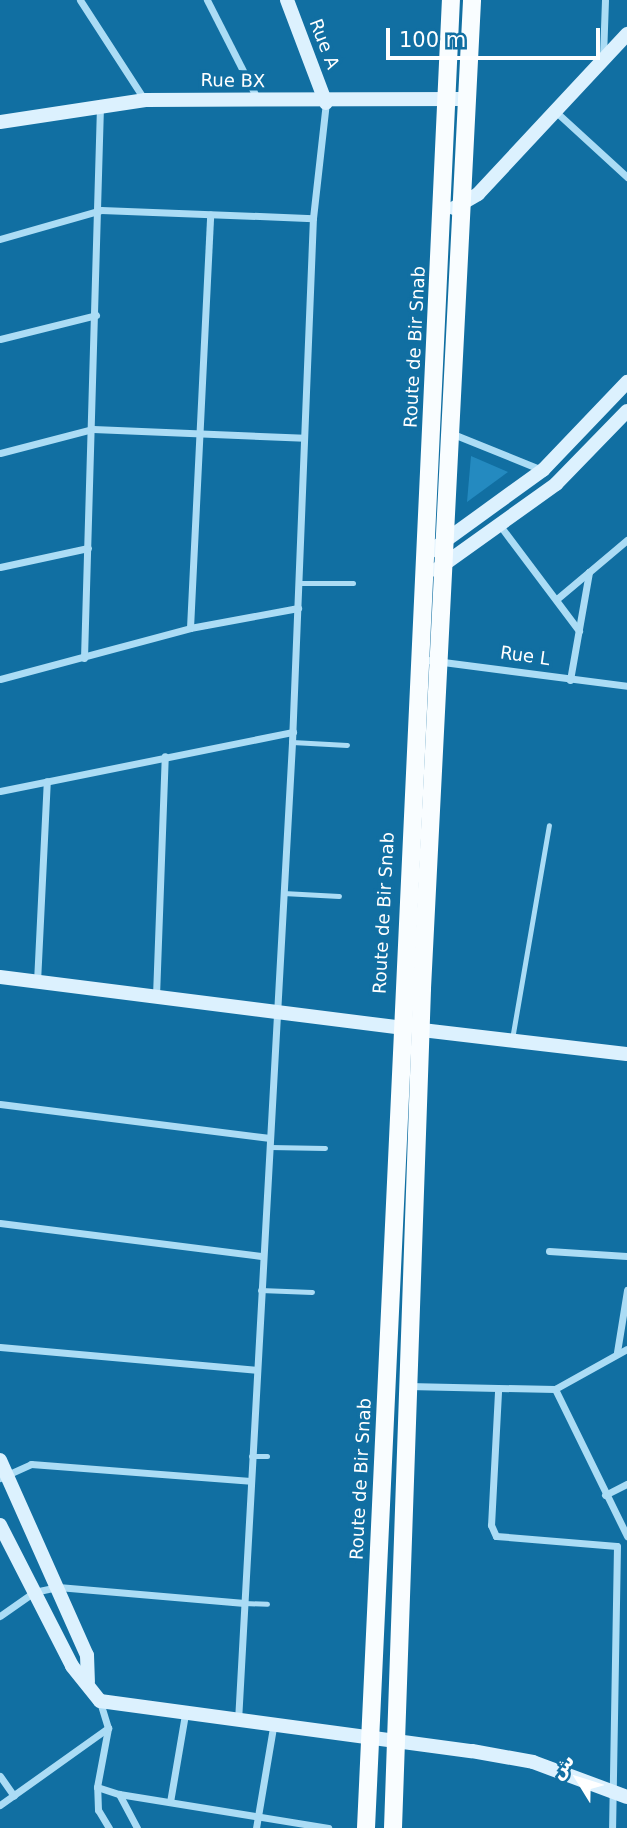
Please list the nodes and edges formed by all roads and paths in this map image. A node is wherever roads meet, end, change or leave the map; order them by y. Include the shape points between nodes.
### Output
1 (80, 0) edge
2 (207, 0) edge
3 (287, 0) edge
4 (451, 0) edge
5 (472, 0) edge
6 (605, 0) edge
7 (627, 34) edge
8 (603, 58) junction
9 (447, 99) junction
10 (467, 99) junction
11 (145, 100) junction
12 (258, 100) junction
13 (326, 103) junction
14 (100, 104) junction
15 (554, 109) junction
16 (0, 122) edge
17 (627, 177) edge
18 (463, 206) junction
19 (101, 210) junction
20 (443, 211) junction
21 (210, 214) junction
22 (313, 218) junction
23 (0, 239) edge
24 (96, 315) junction
25 (0, 339) edge
26 (436, 348) junction
27 (456, 349) junction
28 (627, 382) edge
29 (608, 402) junction
30 (625, 413) edge
31 (93, 429) junction
32 (432, 431) junction
33 (198, 432) junction
34 (453, 434) junction
35 (304, 438) junction
36 (0, 453) edge
37 (543, 470) junction
38 (501, 527) junction
39 (627, 540) edge
40 (447, 542) junction
41 (88, 548) junction
42 (424, 556) junction
43 (445, 566) junction
44 (0, 567) edge
45 (589, 572) junction
46 (423, 576) junction
47 (298, 583) junction
48 (353, 583) dead end
49 (558, 598) junction
50 (298, 608) junction
51 (190, 628) junction
52 (579, 631) junction
53 (84, 658) junction
54 (419, 659) junction
55 (438, 660) junction
56 (0, 678) edge
57 (570, 680) junction
58 (627, 686) edge
59 (293, 732) junction
60 (292, 742) junction
61 (347, 745) dead end
62 (165, 755) junction
63 (47, 781) junction
64 (0, 791) edge
65 (549, 825) dead end
66 (281, 894) junction
67 (340, 896) dead end
68 (0, 977) edge
69 (37, 982) junction
70 (156, 997) junction
71 (275, 1011) junction
72 (398, 1029) junction
73 (422, 1031) junction
74 (512, 1041) junction
75 (627, 1054) edge
76 (0, 1104) edge
77 (270, 1143) junction
78 (325, 1148) dead end
79 (0, 1223) edge
80 (549, 1251) dead end
81 (261, 1256) junction
82 (627, 1256) edge
83 (260, 1290) junction
84 (627, 1290) edge
85 (313, 1293) dead end
86 (0, 1347) edge
87 (627, 1349) edge
88 (617, 1352) junction
89 (256, 1370) junction
90 (407, 1386) junction
91 (555, 1389) junction
92 (498, 1392) junction
93 (251, 1456) junction
94 (267, 1456) dead end
95 (2, 1471) edge
96 (250, 1481) junction
97 (627, 1483) edge
98 (605, 1495) junction
99 (0, 1525) edge
100 (627, 1536) edge
101 (617, 1546) junction
102 (627, 1547) edge
103 (58, 1587) junction
104 (34, 1592) junction
105 (244, 1603) junction
106 (267, 1604) dead end
107 (0, 1616) edge
108 (88, 1682) junction
109 (100, 1701) junction
110 (186, 1714) junction
111 (237, 1721) junction
112 (273, 1727) junction
113 (108, 1728) junction
114 (369, 1737) junction
115 (395, 1740) junction
116 (0, 1776) edge
117 (97, 1787) junction
118 (119, 1794) junction
119 (621, 1795) edge
120 (14, 1796) junction
121 (170, 1802) junction
122 (0, 1805) edge
123 (259, 1817) junction
124 (109, 1828) edge
125 (136, 1828) edge
126 (256, 1828) edge
127 (328, 1828) edge
128 (366, 1828) edge
129 (393, 1828) edge
130 (612, 1828) edge

1 - 11 street
2 - 12 street
3 - 13 street, Rue A
4 - 9 main road, Route de Bir Snab
5 - 10 main road
6 - 8 street
7 - 8 street
8 - 15 street
9 - 10 street, Rue BX
9 - 13 street, Rue BX
9 - 20 main road, Route de Bir Snab
10 - 18 main road
11 - 12 street, Rue BX
11 - 14 street, Rue BX
12 - 13 street, Rue BX
13 - 22 street
14 - 16 street, Rue BX
14 - 19 street
15 - 17 street
15 - 18 street
18 - 20 street
18 - 27 main road
19 - 21 street
19 - 23 street
19 - 24 street
20 - 26 main road, Route de Bir Snab
21 - 22 street
21 - 33 street
22 - 35 street via 310,418
24 - 25 street
24 - 31 street
26 - 27 main road
26 - 32 main road, Route de Bir Snab
27 - 34 main road
28 - 29 street
29 - 30 street
29 - 37 street
30 - 38 street via 556,484
31 - 33 street
31 - 36 street
31 - 41 street
32 - 34 main road
32 - 42 main road, Route de Bir Snab
33 - 35 street
33 - 51 street
34 - 37 street
34 - 40 main road
35 - 47 street
37 - 40 street
38 - 43 street
38 - 49 street
39 - 45 street
40 - 42 street
40 - 43 main road
41 - 44 street
41 - 53 street
42 - 46 main road, Route de Bir Snab
43 - 46 street
43 - 55 main road
45 - 49 street
45 - 52 street
46 - 54 main road, Route de Bir Snab
47 - 48 lane
47 - 50 street
49 - 52 street
50 - 51 street
50 - 59 street
51 - 53 street
52 - 57 street
53 - 56 street
54 - 55 street, Rue L
54 - 72 main road, Route de Bir Snab
55 - 57 street, Rue L
55 - 73 main road
57 - 58 street, Rue L
59 - 60 street
59 - 62 street
60 - 61 lane
60 - 66 street
62 - 63 street
62 - 70 street
63 - 64 street
63 - 69 street
65 - 74 lane
66 - 67 lane
66 - 71 street
68 - 69 street
69 - 70 street
70 - 71 street
71 - 72 street
71 - 77 street
72 - 73 main road
72 - 73 main road via 407,1049
72 - 114 main road, Route de Bir Snab
73 - 74 street
73 - 90 main road
74 - 75 street
76 - 77 street
77 - 78 lane
77 - 81 street
79 - 81 street
80 - 82 street
81 - 83 street
83 - 85 lane
83 - 89 street
84 - 88 street
86 - 89 street
87 - 88 street
88 - 91 street
89 - 93 street
90 - 92 street
90 - 115 main road
91 - 92 street
91 - 98 street
92 - 101 street via 491,1525 496,1536
93 - 94 lane
93 - 96 street
95 - 96 street via 31,1464
95 - 103 street
96 - 105 street
97 - 98 street
98 - 100 street
99 - 104 street
101 - 102 street
101 - 119 street
103 - 104 street
103 - 105 street
103 - 108 street via 88,1655
104 - 107 street
104 - 108 street via 72,1666
105 - 106 lane
105 - 111 street
108 - 109 street
109 - 110 street
109 - 113 street
110 - 111 street
110 - 121 street
111 - 112 street
112 - 114 street
112 - 123 street
113 - 117 street
113 - 120 street
114 - 115 street
114 - 128 main road, Route de Bir Snab
115 - 119 street via 533,1762
115 - 129 main road
116 - 120 street
117 - 118 street
117 - 124 street via 98,1810
118 - 121 street
118 - 125 street
119 - 130 street
120 - 122 street
121 - 123 street
123 - 126 street
123 - 127 street

